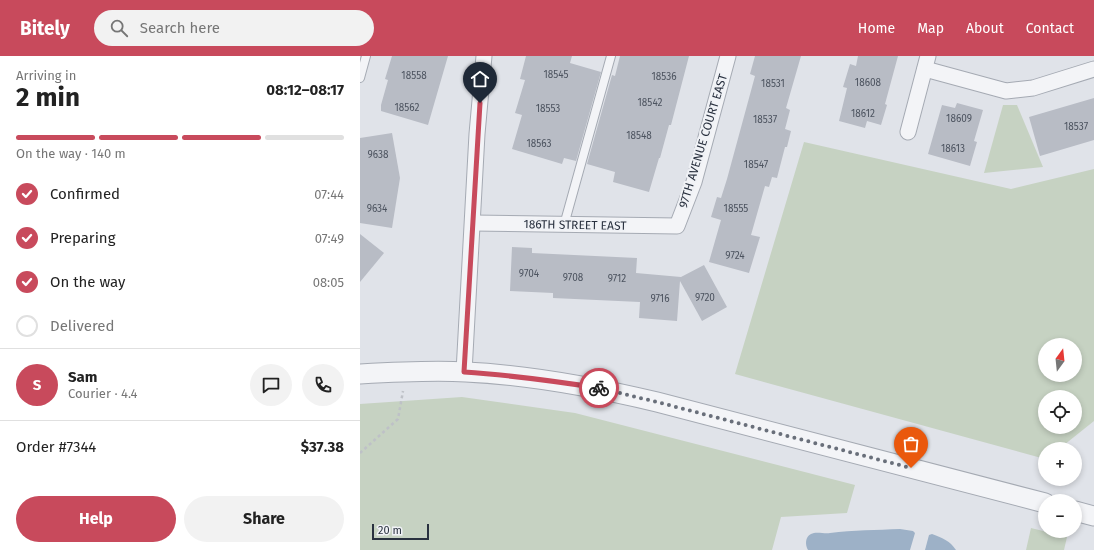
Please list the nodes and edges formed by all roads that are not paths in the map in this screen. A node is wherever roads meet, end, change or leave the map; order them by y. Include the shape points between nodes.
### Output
1 (366, 56) edge
2 (484, 56) edge
3 (611, 56) edge
4 (728, 56) edge
5 (927, 62) edge
6 (1094, 69) edge
7 (360, 78) edge
8 (908, 132) dead end
9 (473, 223) junction
10 (564, 225) junction
11 (677, 226) joint
12 (464, 372) junction
13 (360, 374) edge
14 (1038, 501) edge
15 (1082, 513) edge
16 (1094, 516) edge

1 - 7 lane
2 - 9 street
3 - 10 lane
4 - 11 street, 97TH AVENUE COURT EAST via 694,182
5 - 6 street via 1006,91 1033,88
5 - 8 street
9 - 10 street, 186TH STREET EAST
9 - 12 street
10 - 11 street, 186TH STREET EAST
12 - 13 street via 407,371
12 - 14 street via 588,386
15 - 16 street

